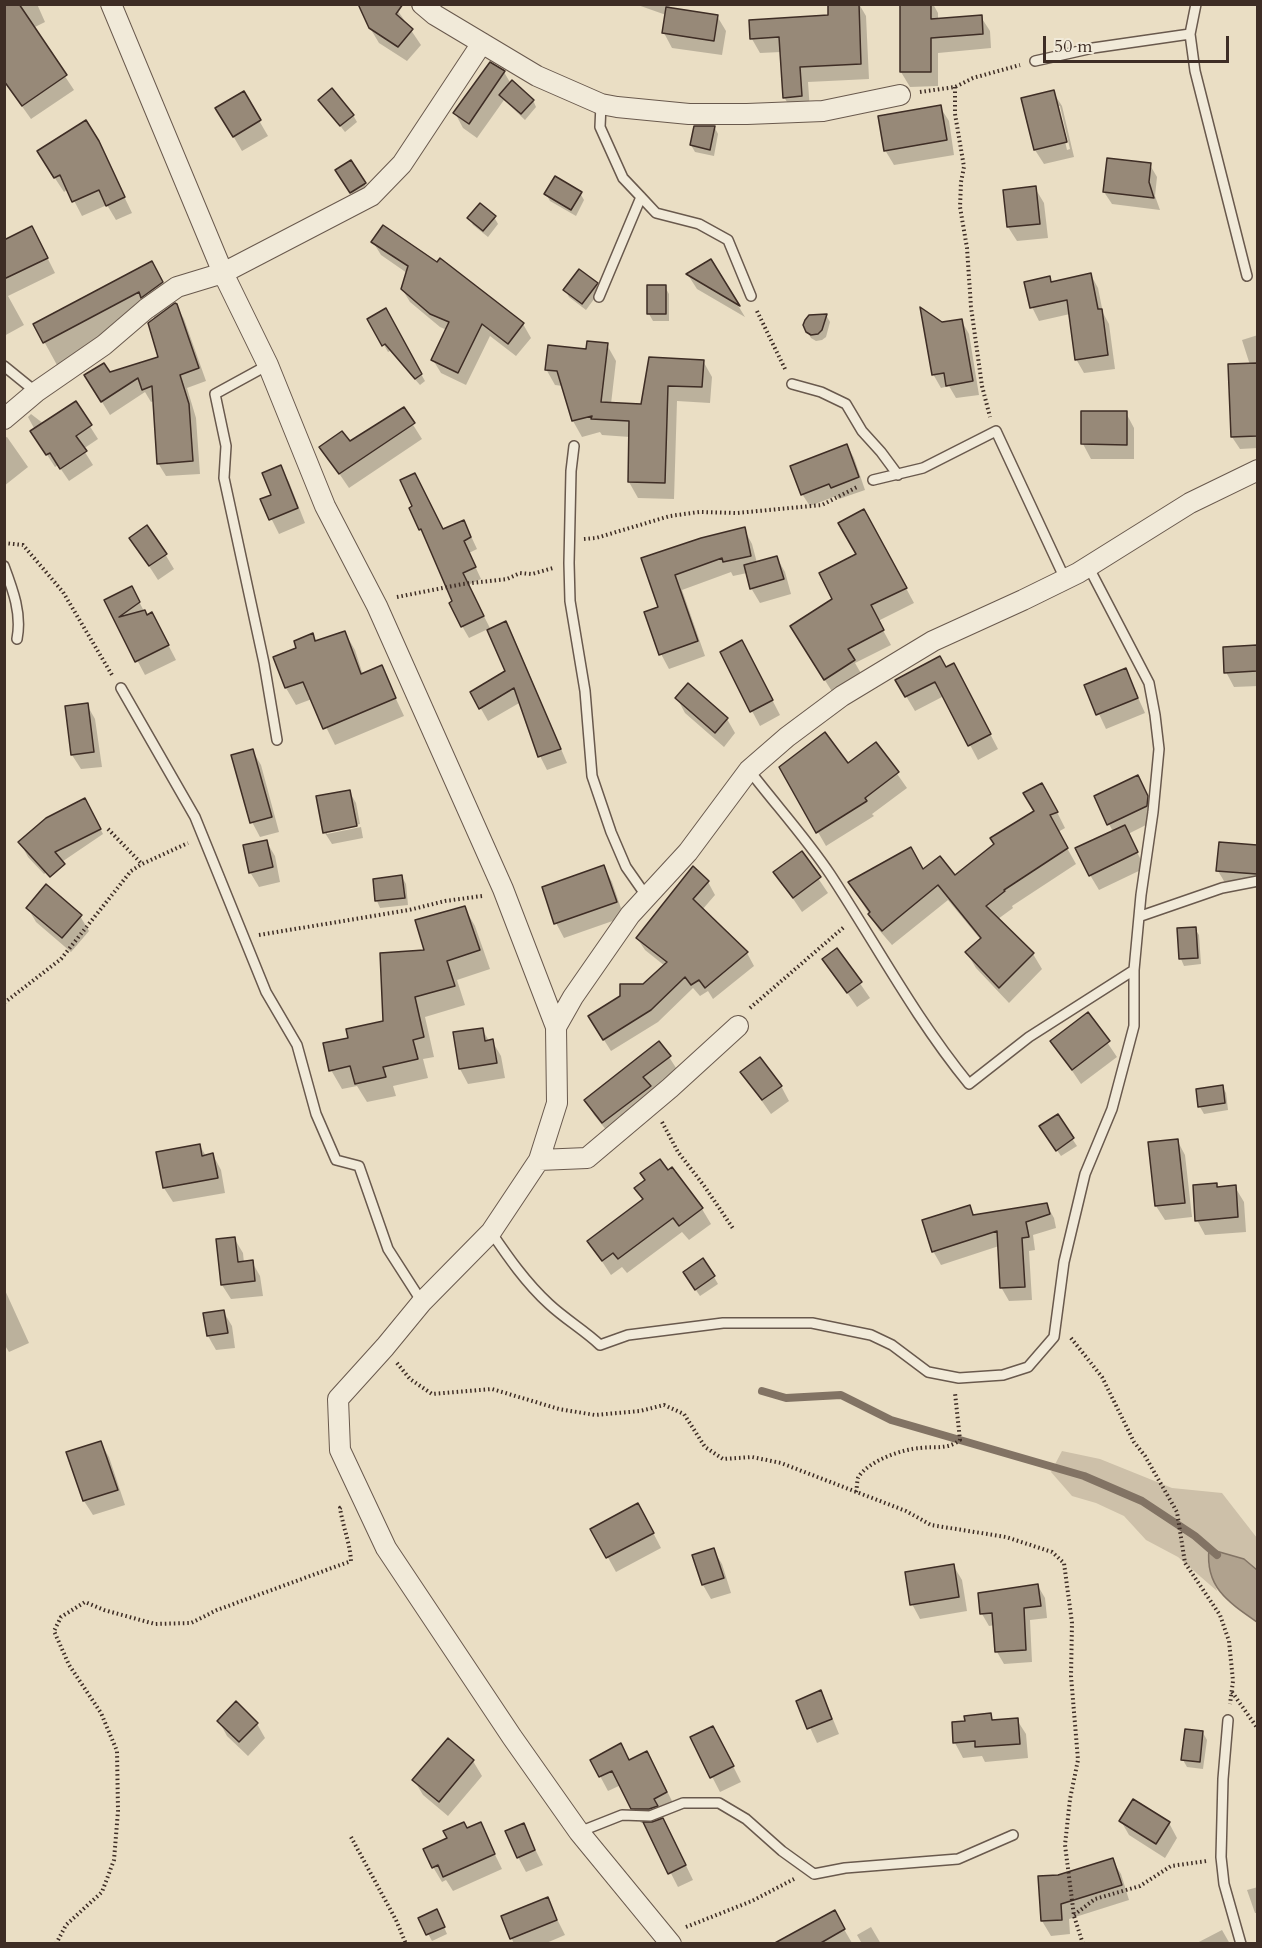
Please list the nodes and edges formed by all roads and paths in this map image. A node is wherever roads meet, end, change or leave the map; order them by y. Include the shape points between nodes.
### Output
1 (111, 4) edge
2 (422, 4) edge
3 (1196, 4) edge
4 (1190, 34) junction
5 (482, 43) junction
6 (1035, 61) joint
7 (955, 87) junction
8 (900, 95) joint
9 (601, 104) junction
10 (641, 197) junction
11 (224, 273) junction
12 (1247, 276) dead end
13 (751, 296) joint
14 (599, 297) dead end
15 (268, 365) junction
16 (4, 366) edge
17 (792, 384) joint
18 (36, 392) junction
19 (4, 419) edge
20 (996, 431) junction
21 (574, 446) dead end
22 (1257, 470) edge
23 (898, 475) junction
24 (873, 480) joint
25 (570, 540) junction
26 (4, 543) edge
27 (569, 563) junction
28 (4, 566) edge
29 (1088, 566) junction
30 (1065, 579) junction
31 (377, 606) junction
32 (17, 639) dead end
33 (121, 688) joint
34 (277, 740) dead end
35 (748, 770) junction
36 (108, 829) dead end
37 (202, 837) junction
38 (142, 864) junction
39 (1257, 881) edge
40 (503, 890) junction
41 (647, 897) junction
42 (856, 916) junction
43 (1140, 916) junction
44 (243, 939) junction
45 (1134, 970) junction
46 (4, 1003) edge
47 (738, 1026) joint
48 (556, 1027) junction
49 (647, 1106) junction
50 (539, 1160) junction
51 (734, 1230) dead end
52 (490, 1233) junction
53 (422, 1302) junction
54 (1056, 1323) junction
55 (385, 1347) junction
56 (959, 1378) junction
57 (359, 1492) junction
58 (856, 1492) junction
59 (1231, 1691) junction
60 (1228, 1720) joint
61 (1257, 1729) edge
62 (579, 1832) junction
63 (1013, 1835) dead end
64 (351, 1837) dead end
65 (1221, 1857) junction
66 (810, 1871) junction
67 (1074, 1916) junction
68 (669, 1941) edge
69 (56, 1944) edge
70 (406, 1944) edge
71 (1083, 1944) edge
72 (1241, 1944) edge

1 - 11 street
2 - 5 street
3 - 4 lane
4 - 6 lane
4 - 12 lane via 1195,72
5 - 9 street via 537,76
5 - 11 street via 402,164 371,196
6 - 7 path via 972,78
7 - 8 path
7 - 20 path via 955,114 964,167 960,207 971,308 986,407
8 - 9 street via 823,111 747,114 688,114
9 - 10 lane via 600,127 623,178
10 - 13 lane via 656,213 699,224 728,240
10 - 14 lane
11 - 15 street
11 - 18 street via 177,287
13 - 17 path
15 - 31 street via 325,506
15 - 34 lane via 215,394 225,446 224,478
16 - 18 lane
17 - 23 lane via 846,404
18 - 19 street
20 - 23 lane via 922,468
20 - 30 lane
21 - 25 lane
22 - 29 street via 1191,503
23 - 24 lane
24 - 25 path via 822,505 670,516 596,538
25 - 27 lane
26 - 33 path via 22,545 63,592
27 - 31 path via 507,579 396,597
27 - 41 lane via 570,601 585,691 592,776 626,867
28 - 32 lane via 20,622
29 - 30 street
29 - 43 lane via 1149,683 1155,715 1159,749
30 - 35 street via 933,641 842,696
31 - 40 street
33 - 37 lane via 195,817
35 - 41 street via 688,852
35 - 42 lane via 828,872
36 - 38 path
37 - 38 path
37 - 44 lane
38 - 46 path via 131,871 61,959
39 - 43 lane via 1222,888
40 - 44 path
40 - 48 street
41 - 48 street via 630,915
42 - 45 lane via 939,1046 969,1083 1029,1037
42 - 47 path via 745,1012
43 - 45 lane
44 - 53 lane via 266,992 297,1045 316,1114 336,1160 358,1166 388,1249
45 - 54 lane via 1134,1026 1112,1109 1085,1174 1064,1262
47 - 49 street
48 - 50 street via 557,1104
49 - 50 street via 587,1158
49 - 51 path via 665,1125 678,1152
50 - 52 street
52 - 53 street
52 - 56 lane via 549,1304 600,1345 628,1335 723,1323 812,1323 871,1335 892,1345 928,1372
53 - 55 street
54 - 56 lane via 1054,1337 1028,1367 1003,1375
54 - 59 path via 1102,1377 1134,1442 1177,1512 1185,1563 1220,1615 1229,1641
55 - 57 street via 338,1399 340,1450
55 - 58 path via 410,1379 432,1394 492,1389 595,1415 664,1405 684,1414 705,1447 723,1459 752,1457 781,1463
56 - 58 path via 954,1390 960,1440 951,1447 919,1448 872,1464 858,1478
57 - 62 street via 386,1548
57 - 69 path via 340,1508 351,1561 216,1610 191,1623 155,1624 85,1602 61,1617 54,1630 117,1751 118,1801 114,1860 102,1892 66,1925
58 - 67 path via 931,1525 1006,1537 1052,1552 1064,1563 1072,1623 1071,1676 1078,1760 1065,1845
59 - 60 path
59 - 61 path
60 - 65 lane
62 - 66 lane via 622,1815 650,1816 683,1803 719,1803 746,1819
62 - 68 street
63 - 66 lane via 958,1859 814,1874
64 - 70 path
65 - 67 path via 1171,1866 1140,1886 1095,1899
65 - 72 lane via 1224,1884
66 - 68 path via 752,1901 690,1924
67 - 71 path

